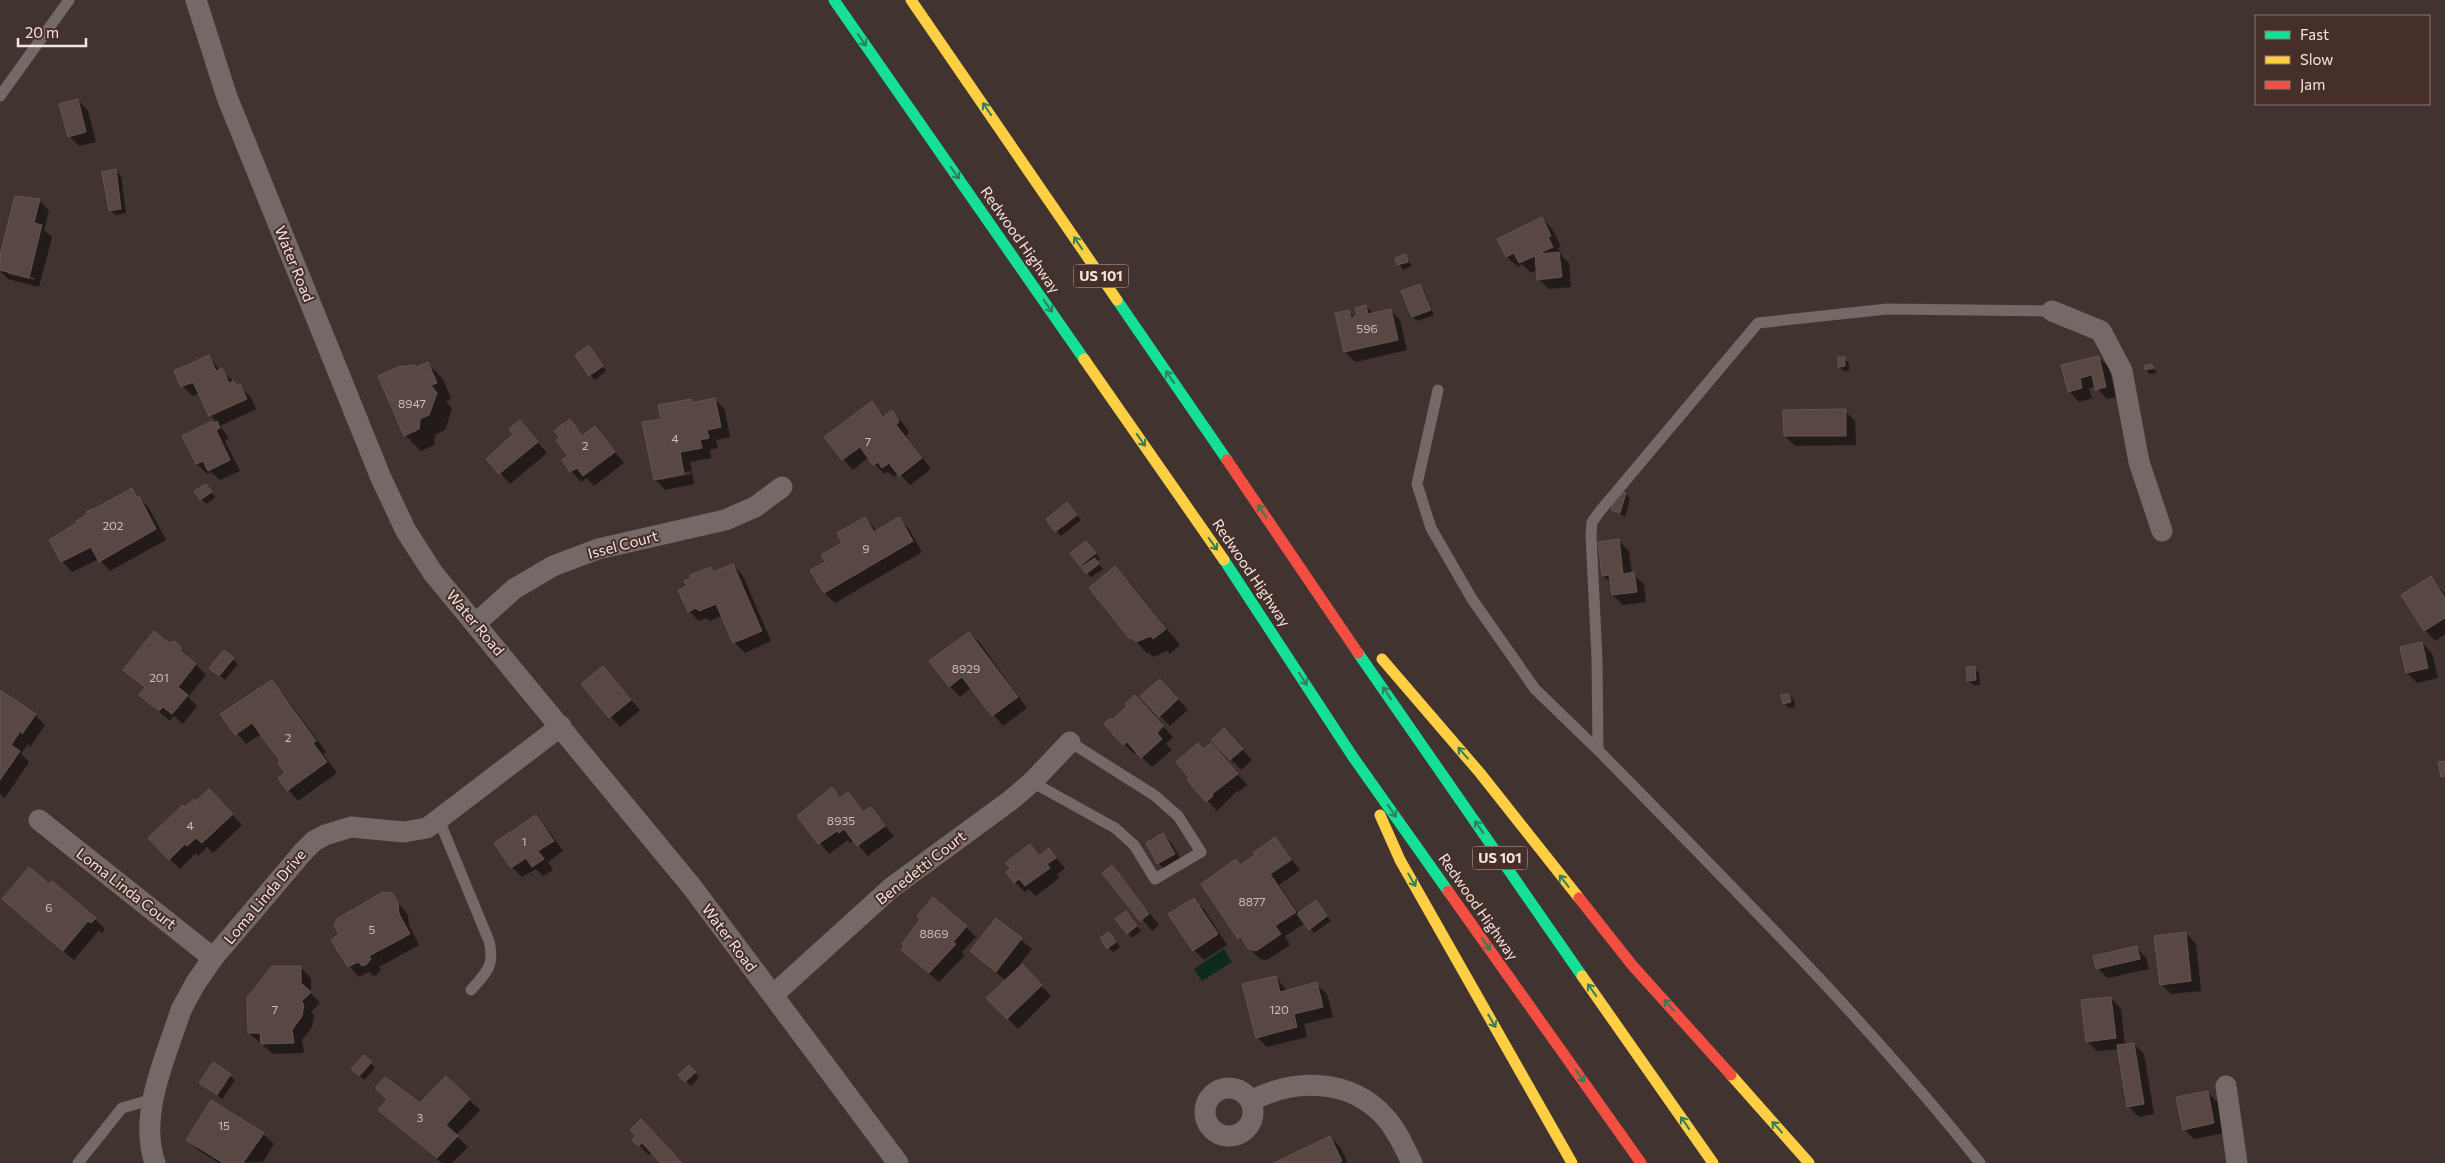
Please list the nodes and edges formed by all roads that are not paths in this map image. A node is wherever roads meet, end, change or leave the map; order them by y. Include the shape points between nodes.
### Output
1 (69, 0) edge
2 (196, 0) edge
3 (834, 0) edge
4 (911, 0) edge
5 (0, 96) edge
6 (2052, 311) joint
7 (1438, 390) dead end
8 (782, 487) dead end
9 (2162, 532) dead end
10 (1290, 551) junction
11 (476, 623) junction
12 (1353, 625) dead end
13 (1372, 647) dead end
14 (561, 726) junction
15 (1070, 742) joint
16 (1598, 750) junction
17 (1353, 757) junction
18 (1032, 782) junction
19 (39, 820) dead end
20 (439, 820) junction
21 (213, 958) junction
22 (471, 990) dead end
23 (773, 995) junction
24 (2226, 1086) dead end
25 (153, 1099) junction
26 (1251, 1102) dead end
27 (78, 1163) edge
28 (155, 1163) edge
29 (898, 1163) edge
30 (1412, 1163) edge
31 (1572, 1163) edge
32 (1641, 1163) edge
33 (1713, 1163) edge
34 (1809, 1163) edge
35 (1980, 1163) edge
36 (2237, 1163) edge

1 - 5 lane
2 - 11 street, Water Road via 227,97 393,506 433,573
3 -> 17 highway, Redwood Highway via 1251,599
10 -> 4 highway, US 101
6 - 9 street via 2101,331 2122,370 2139,462
6 - 16 lane via 1887,309 1758,323 1592,522
7 - 16 lane via 1417,484 1431,528 1472,599 1536,689
8 - 11 street, Issel Court via 755,507 725,520 598,549 553,566 514,589
10 - 12 highway
33 -> 10 highway, US 101
11 - 14 street, Water Road
34 -> 13 highway via 1632,965 1480,773
14 - 20 street, Loma Linda Drive
14 - 23 street, Water Road via 692,887
15 - 18 street, Benedetti Court
15 - 18 lane via 1154,795 1178,816 1201,852 1155,879 1134,845 1115,828
16 - 35 lane via 1828,986 1936,1107
17 -> 31 highway via 1400,860
17 -> 32 highway, Redwood Highway
18 - 23 street, Benedetti Court via 891,888
19 - 21 street, Loma Linda Court
20 - 21 street, Loma Linda Drive via 417,832 351,827 314,841
20 - 22 lane via 493,956 489,970
21 - 25 street, Loma Linda Drive via 181,1010
23 - 29 street, Water Road
24 - 36 street
25 - 27 lane via 122,1108
25 - 28 street, Loma Linda Drive via 148,1132
26 - 30 street via 1288,1086 1308,1084 1362,1097 1395,1130

